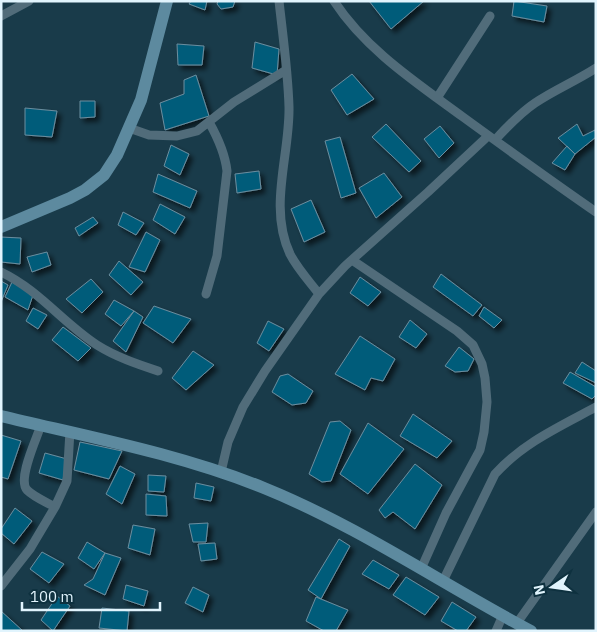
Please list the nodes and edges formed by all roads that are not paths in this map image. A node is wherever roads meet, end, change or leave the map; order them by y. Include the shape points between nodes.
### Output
1 (29, 1) edge
2 (167, 1) edge
3 (279, 1) edge
4 (334, 1) edge
5 (1, 16) edge
6 (490, 16) dead end
7 (596, 68) edge
8 (286, 70) junction
9 (438, 98) junction
10 (209, 122) junction
11 (129, 128) junction
12 (491, 138) junction
13 (596, 212) edge
14 (1, 227) edge
15 (352, 260) junction
16 (1, 272) edge
17 (206, 294) dead end
18 (318, 294) junction
19 (158, 371) dead end
20 (596, 407) edge
21 (1, 416) edge
22 (41, 425) junction
23 (70, 431) junction
24 (221, 472) junction
25 (55, 507) junction
26 (596, 512) edge
27 (421, 568) junction
28 (443, 581) junction
29 (1, 586) edge
30 (503, 615) junction
31 (517, 623) junction
32 (496, 631) edge
33 (531, 631) edge

1 - 5 street
2 - 11 main road via 141,100
3 - 8 street
4 - 9 street via 380,54
6 - 9 street
7 - 12 street via 535,103
8 - 10 street via 234,102
8 - 18 street via 289,108 281,191 282,227 290,253
9 - 12 street
10 - 11 street via 197,131 177,136 149,135
10 - 17 street via 225,158 227,171 217,256
11 - 14 main road via 104,175 85,190
12 - 13 street
12 - 15 street
15 - 18 street
15 - 27 street via 457,331 473,345 482,364 487,402 480,450 457,490
16 - 19 street via 38,295 97,345 121,358
18 - 24 street via 243,408 228,442
20 - 28 street via 508,459 495,474
21 - 22 main road
22 - 23 main road
22 - 25 street via 24,484 27,490
23 - 24 main road
23 - 25 street via 67,481
24 - 27 main road via 265,488 330,519
25 - 29 street via 30,549
26 - 31 street
27 - 28 main road
28 - 30 main road
30 - 31 main road
30 - 32 street
31 - 33 main road

